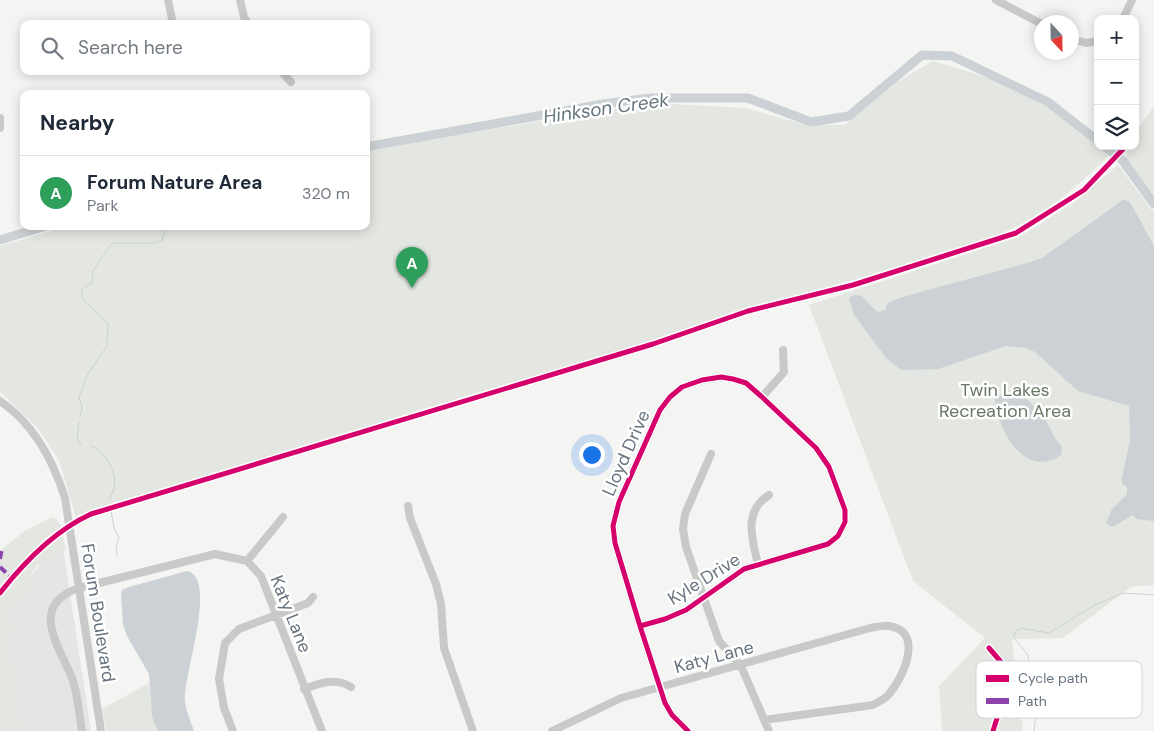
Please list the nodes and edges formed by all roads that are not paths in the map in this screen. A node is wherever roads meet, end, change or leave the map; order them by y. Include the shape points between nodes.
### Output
1 (168, 0) edge
2 (240, 0) edge
3 (996, 0) edge
4 (1132, 0) edge
5 (1125, 15) edge
6 (172, 20) edge
7 (246, 20) edge
8 (1034, 20) edge
9 (1079, 41) edge
10 (1094, 42) edge
11 (285, 75) edge
12 (291, 82) dead end
13 (0, 118) edge
14 (0, 128) edge
15 (783, 350) dead end
16 (762, 398) junction
17 (0, 401) edge
18 (711, 454) dead end
19 (768, 495) dead end
20 (408, 506) dead end
21 (283, 517) dead end
22 (838, 536) joint
23 (247, 561) junction
24 (758, 564) junction
25 (79, 588) junction
26 (313, 597) dead end
27 (703, 598) junction
28 (276, 614) junction
29 (640, 626) junction
30 (741, 666) junction
31 (351, 687) dead end
32 (660, 687) junction
33 (304, 689) junction
34 (764, 720) junction
35 (82, 731) edge
36 (101, 731) edge
37 (233, 731) edge
38 (322, 731) edge
39 (472, 731) edge
40 (552, 731) edge
41 (688, 731) edge
42 (769, 731) edge

1 - 6 street
2 - 7 street
3 - 8 street
4 - 5 street
9 - 10 street
11 - 12 street
13 - 14 street
15 - 16 street via 784,372
16 - 22 street, Lloyd Drive via 816,448 829,466 845,510 845,522
16 - 29 street, Lloyd Drive via 746,384 721,377 682,387 660,410 618,502 613,526 615,543
17 - 25 street, Forum Boulevard via 34,434 50,457 65,498
18 - 27 street via 683,529
19 - 24 street via 760,500 750,528
20 - 39 street via 436,584 444,648
21 - 23 street
22 - 24 street, Kyle Drive via 818,549
23 - 25 street via 215,554
23 - 28 street, Katy Lane via 261,576
24 - 27 street, Kyle Drive via 744,569
25 - 35 street via 65,593 56,604 50,624 75,689
25 - 36 street, Forum Boulevard
26 - 28 street
27 - 29 street, Kyle Drive via 676,615
27 - 30 street via 718,641
28 - 33 street, Katy Lane
28 - 37 street via 239,629 225,643 219,679 224,708
29 - 32 street
30 - 32 street, Katy Lane
30 - 34 street
30 - 34 street, Katy Lane via 870,628 888,625 903,633 910,650 891,693 882,700 873,705
31 - 33 street via 342,681
32 - 40 street, Katy Lane via 621,698
32 - 41 street via 672,715
33 - 38 street, Katy Lane
34 - 42 street

